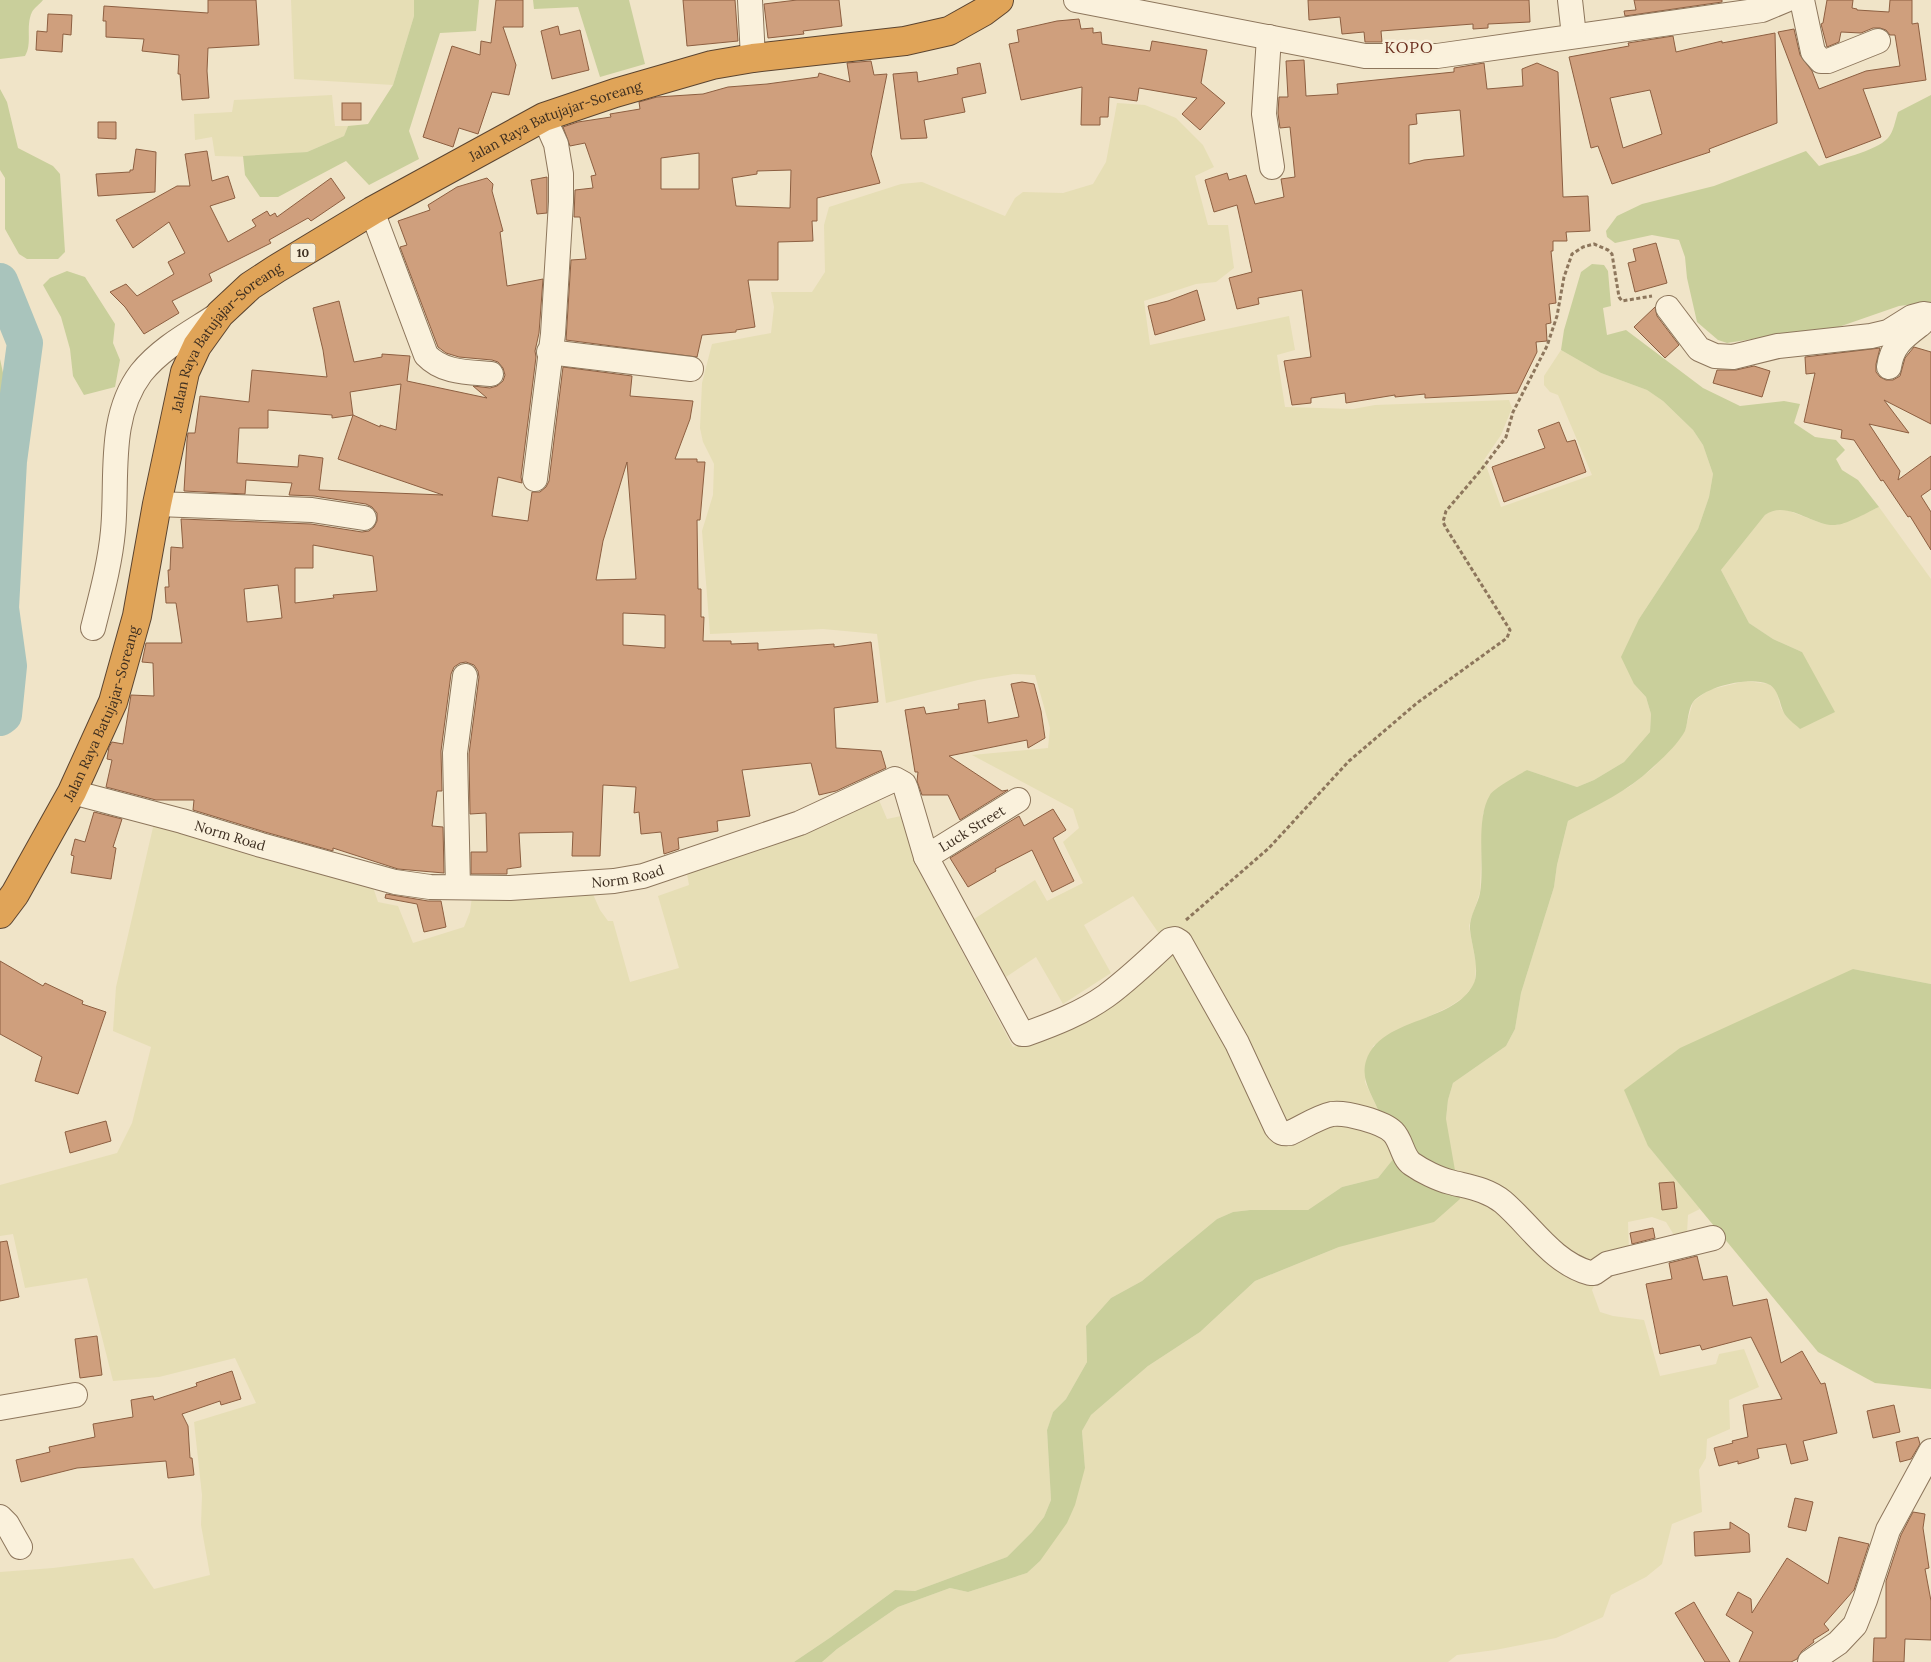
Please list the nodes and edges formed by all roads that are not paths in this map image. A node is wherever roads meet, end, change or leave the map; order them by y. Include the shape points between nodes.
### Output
1 (750, 0) edge
2 (998, 0) edge
3 (1076, 0) edge
4 (1570, 0) edge
5 (1786, 0) edge
6 (1802, 0) edge
7 (1574, 36) junction
8 (1269, 37) junction
9 (1878, 41) dead end
10 (753, 58) junction
11 (544, 117) junction
12 (1272, 168) dead end
13 (372, 211) junction
14 (1668, 308) road end
15 (220, 314) junction
16 (1931, 316) edge
17 (549, 352) junction
18 (1889, 367) dead end
19 (691, 369) dead end
20 (491, 374) dead end
21 (535, 479) dead end
22 (157, 504) junction
23 (364, 518) dead end
24 (93, 628) dead end
25 (465, 676) dead end
26 (72, 792) junction
27 (1018, 800) dead end
28 (926, 857) junction
29 (458, 887) junction
30 (0, 914) edge
31 (1714, 1238) dead end
32 (76, 1395) dead end
33 (0, 1408) edge
34 (1931, 1451) edge
35 (0, 1516) edge
36 (20, 1547) dead end
37 (1810, 1662) edge

1 - 10 street
2 - 10 highway, Jalan Raya Batujajar-Soreang / 10 via 949,31 905,41
3 - 8 street
4 - 7 street
5 - 7 street via 1762,10
6 - 9 street via 1814,52 1821,61
7 - 8 street via 1437,56 1389,57 1365,56
8 - 12 street via 1264,114
10 - 11 highway, Jalan Raya Batujajar-Soreang / 10 via 712,65
11 - 13 highway, Jalan Raya Batujajar-Soreang / 10
11 - 17 street via 556,144 562,174 558,270
13 - 15 highway, Jalan Raya Batujajar-Soreang / 10 via 250,286
13 - 20 street via 426,354 445,368
14 - 16 street via 1699,350 1715,356 1733,357 1778,346 1871,336 1888,332 1912,317
15 - 22 highway, Jalan Raya Batujajar-Soreang / 10 via 197,346 185,372
15 - 24 street via 158,354 140,374 126,400 115,448 113,532
16 - 18 street via 1894,348
17 - 19 street
17 - 21 street
22 - 23 street via 312,510
22 - 26 highway, Jalan Raya Batujajar-Soreang / 10 via 137,616 113,702
25 - 29 street via 455,753
26 - 29 street, Norm Road via 377,878 412,886
26 - 30 highway, Jalan Raya Batujajar-Soreang / 10 via 15,894
27 - 28 street, Luck Street
28 - 29 street, Norm Road via 906,789 895,779 800,823 643,876 510,888
28 - 31 street, Norm Road via 1019,1031 1026,1034 1061,1021 1104,997 1173,939 1180,942 1237,1043 1280,1132 1290,1132 1331,1114 1343,1114 1382,1126 1394,1132 1414,1165 1450,1182 1489,1193 1503,1202 1537,1238 1564,1260 1587,1273 1594,1273 1607,1264
32 - 33 street
34 - 37 street via 1888,1530 1854,1626 1838,1644
35 - 36 street

